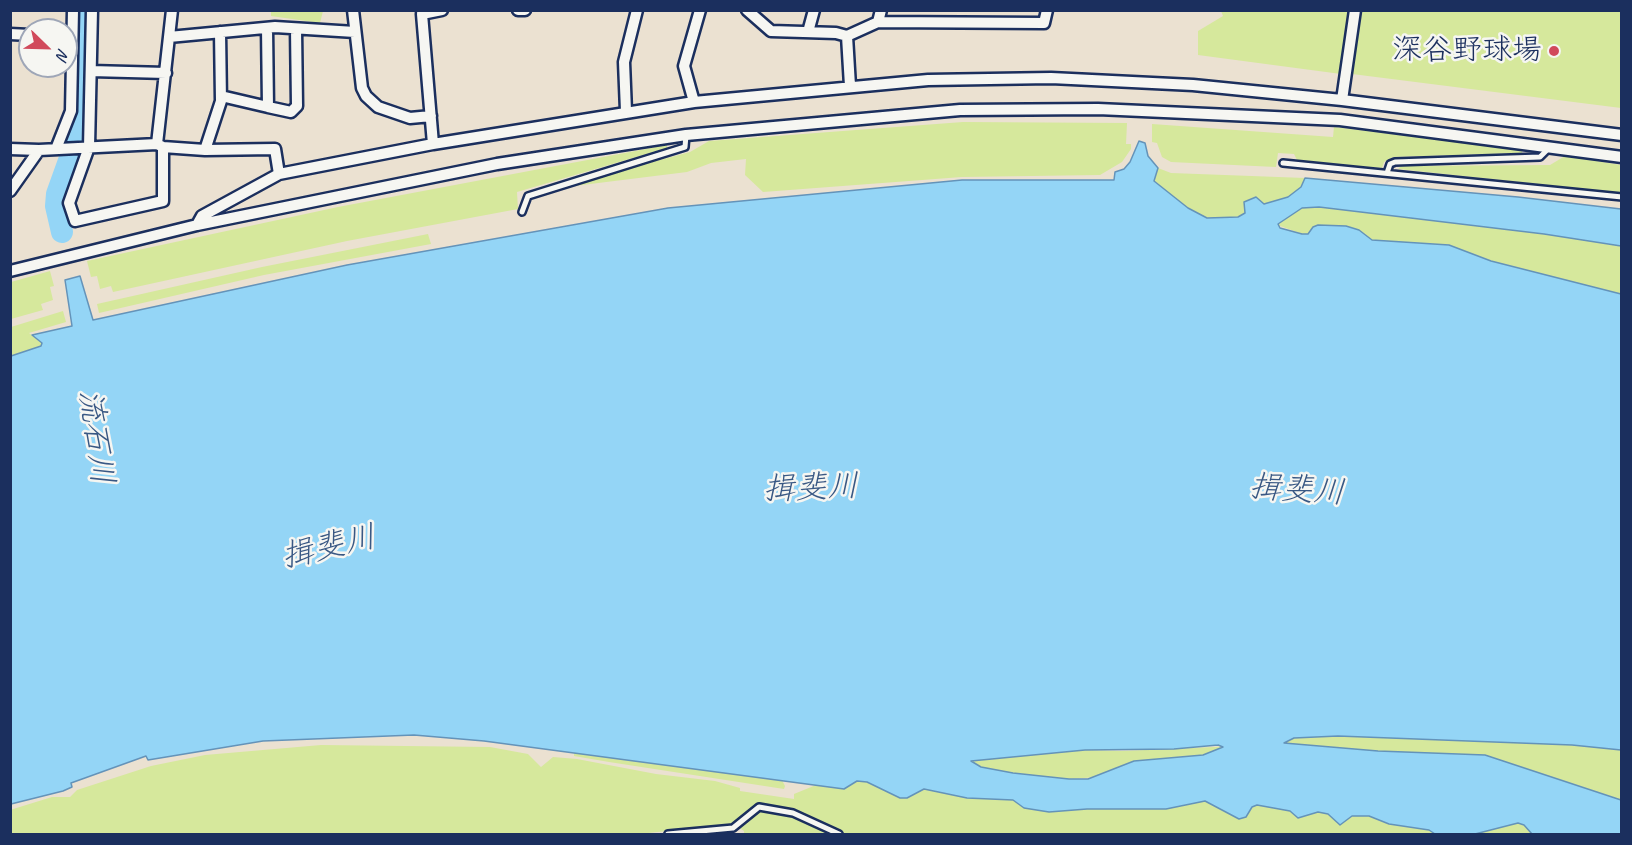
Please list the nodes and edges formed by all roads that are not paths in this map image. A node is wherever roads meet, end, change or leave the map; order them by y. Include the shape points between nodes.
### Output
1 (93, 10) edge
2 (172, 10) edge
3 (352, 10) edge
4 (442, 10) edge
5 (518, 10) edge
6 (525, 10) edge
7 (637, 10) edge
8 (700, 10) edge
9 (747, 10) edge
10 (814, 10) edge
11 (881, 10) edge
12 (1047, 10) edge
13 (1355, 10) edge
14 (878, 22) junction
15 (267, 28) junction
16 (296, 29) junction
17 (220, 32) junction
18 (355, 32) junction
19 (808, 32) junction
20 (847, 36) junction
21 (78, 37) edge
22 (169, 37) junction
23 (91, 71) junction
24 (166, 73) junction
25 (74, 78) edge
26 (850, 86) junction
27 (221, 96) junction
28 (1342, 100) junction
29 (694, 102) junction
30 (268, 106) junction
31 (626, 111) junction
32 (430, 116) junction
33 (686, 135) junction
34 (1622, 135) edge
35 (433, 144) junction
36 (160, 145) junction
37 (1551, 146) junction
38 (10, 148) edge
39 (87, 148) junction
40 (62, 149) junction
41 (39, 150) junction
42 (205, 150) junction
43 (1622, 157) edge
44 (1282, 164) dead end
45 (1387, 173) junction
46 (279, 174) junction
47 (11, 188) edge
48 (1622, 197) edge
49 (522, 213) dead end
50 (197, 225) junction
51 (10, 271) edge
52 (668, 834) edge
53 (839, 834) edge

1 - 21 street
2 - 22 street
3 - 18 street
4 - 32 street via 422,14
5 - 6 street
7 - 31 street via 624,62
8 - 29 street via 684,66
9 - 19 street via 771,31
10 - 19 street
11 - 14 street
12 - 14 street via 1044,23
13 - 28 street
14 - 20 street
15 - 16 street
15 - 17 street
15 - 30 street
16 - 18 street
16 - 30 street via 297,106 291,112
17 - 22 street
17 - 27 street
18 - 32 street via 362,88 370,102 410,118
19 - 20 street
20 - 26 street
21 - 23 street
22 - 24 street
23 - 24 street
23 - 39 street
24 - 36 street
25 - 40 street
26 - 28 street via 960,78 1098,79
26 - 29 street
27 - 30 street
27 - 42 street
28 - 34 street
29 - 31 street
31 - 35 street
32 - 35 street
33 - 37 street via 960,110 1098,109 1340,120
33 - 49 lane via 685,147 528,196
33 - 50 street via 497,164
35 - 46 street
36 - 39 street
36 - 39 street via 163,201 75,221 69,203
36 - 42 street
37 - 43 street
37 - 45 lane via 1540,157 1395,162
38 - 41 street
39 - 40 street
40 - 41 street
41 - 47 street
42 - 46 street via 275,148
44 - 45 lane
45 - 48 lane
46 - 50 street via 202,216
50 - 51 street
52 - 53 lane via 733,828 759,807 793,813

